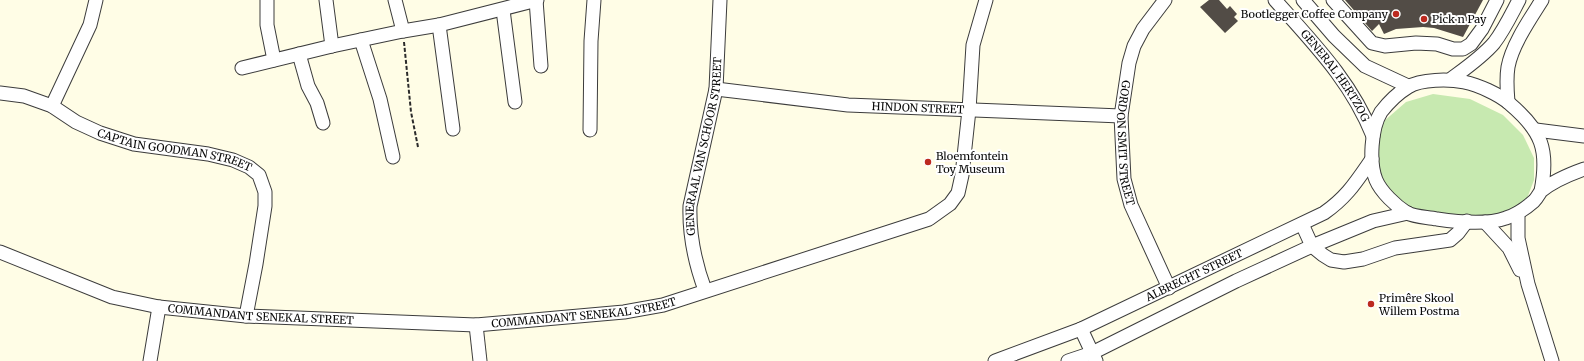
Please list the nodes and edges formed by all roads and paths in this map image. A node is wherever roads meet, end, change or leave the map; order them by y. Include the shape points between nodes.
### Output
1 (96, 0) edge
2 (267, 0) edge
3 (326, 0) edge
4 (396, 0) edge
5 (536, 0) edge
6 (594, 0) edge
7 (720, 0) edge
8 (986, 0) edge
9 (1165, 0) edge
10 (1275, 0) edge
11 (1303, 0) edge
12 (1333, 0) edge
13 (1497, 0) edge
14 (1519, 0) edge
15 (1542, 0) edge
16 (503, 10) junction
17 (439, 24) junction
18 (403, 30) junction
19 (361, 40) junction
20 (332, 46) junction
21 (299, 54) junction
22 (274, 60) junction
23 (541, 66) dead end
24 (242, 68) dead end
25 (1451, 79) junction
26 (1408, 86) junction
27 (716, 89) junction
28 (0, 93) edge
29 (515, 102) dead end
30 (1508, 102) junction
31 (52, 106) junction
32 (969, 110) junction
33 (1121, 116) junction
34 (324, 123) dead end
35 (453, 129) dead end
36 (590, 130) dead end
37 (1536, 130) junction
38 (1373, 136) junction
39 (1584, 136) edge
40 (418, 147) dead end
41 (393, 157) dead end
42 (1372, 159) junction
43 (1584, 168) edge
44 (1542, 191) junction
45 (1408, 213) junction
46 (1518, 213) junction
47 (1466, 221) junction
48 (1485, 222) junction
49 (1302, 224) junction
50 (1312, 246) junction
51 (0, 252) edge
52 (1528, 284) junction
53 (1169, 288) junction
54 (705, 290) junction
55 (159, 307) junction
56 (246, 316) junction
57 (476, 324) junction
58 (1081, 329) junction
59 (1094, 357) edge
60 (150, 361) edge
61 (480, 361) edge
62 (995, 361) edge
63 (1068, 361) edge
64 (1552, 361) edge

1 - 31 street via 90,25
2 - 22 street via 267,25
3 - 20 street
4 - 18 street
5 - 16 street
5 - 23 street
6 - 36 street via 590,40
7 - 27 street, GENERAAL VAN SCHOOR STREET
8 - 32 street, COMMANDANT SENEKAL STREET via 973,45
9 - 33 street, GORDON SMIT STREET via 1143,29 1134,46
10 - 38 street, GENERAL HERTZOG via 1338,73 1362,110
11 - 26 street, GENERAL HERTZOG via 1334,36 1365,66
12 - 13 street via 1372,43 1384,46 1437,44 1453,49 1463,49 1471,44
14 - 25 street via 1493,44
15 - 30 street via 1508,66
16 - 17 street
16 - 29 street
17 - 18 street
17 - 35 street
18 - 19 street
18 - 40 path via 411,112
19 - 20 street
19 - 41 street via 380,99
20 - 21 street
21 - 22 street
21 - 34 street via 308,86
22 - 24 street
25 - 26 street
25 - 30 street via 1484,89
26 - 38 street via 1381,113
27 - 32 street, HINDON STREET via 848,105
27 - 54 street, GENERAAL VAN SCHOOR STREET via 690,206 692,244 696,266
28 - 31 street, CAPTAIN GOODMAN STREET via 24,96
30 - 37 street
31 - 56 street, CAPTAIN GOODMAN STREET via 76,122 100,133 134,144 233,160 250,167 259,176 265,192 265,206
32 - 33 street, HINDON STREET
32 - 54 street, COMMANDANT SENEKAL STREET via 958,193 941,211 929,219
33 - 53 street, GORDON SMIT STREET via 1121,152 1125,186 1131,205
37 - 39 street
37 - 44 street via 1545,159
38 - 42 street
42 - 45 street via 1376,182
42 - 49 street, ALBRECHT STREET via 1339,202
43 - 44 street
44 - 46 street
45 - 47 street via 1443,220
45 - 50 street via 1373,221
46 - 48 street via 1505,219
46 - 52 street via 1518,238
47 - 48 street
47 - 50 street via 1450,240 1395,248 1363,259 1344,262 1327,257
48 - 52 street via 1509,248
49 - 50 street
49 - 53 street, ALBRECHT STREET
50 - 59 street via 1236,281
51 - 55 street, COMMANDANT SENEKAL STREET via 112,297
52 - 64 street
53 - 58 street, ALBRECHT STREET
54 - 57 street, COMMANDANT SENEKAL STREET via 663,305 624,312
55 - 56 street, COMMANDANT SENEKAL STREET
55 - 60 street
56 - 57 street, COMMANDANT SENEKAL STREET
57 - 61 street
58 - 59 street
58 - 62 street, ALBRECHT STREET
59 - 63 street

